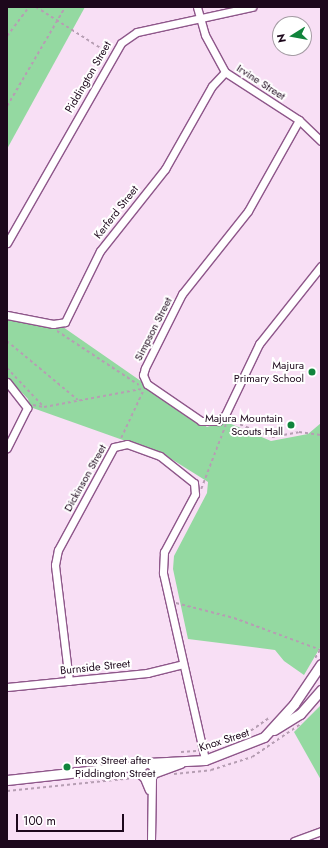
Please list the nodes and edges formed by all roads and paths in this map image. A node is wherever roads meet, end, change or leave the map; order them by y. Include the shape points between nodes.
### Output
1 (29, 7) edge
2 (36, 7) edge
3 (65, 7) edge
4 (198, 7) edge
5 (252, 7) edge
6 (57, 20) junction
7 (199, 20) junction
8 (7, 36) edge
9 (112, 55) junction
10 (225, 72) junction
11 (7, 106) edge
12 (299, 120) junction
13 (321, 141) edge
14 (7, 243) edge
15 (321, 266) edge
16 (7, 315) edge
17 (53, 324) junction
18 (7, 341) edge
19 (7, 368) edge
20 (7, 382) edge
21 (146, 386) junction
22 (150, 393) dead end
23 (78, 401) junction
24 (25, 403) junction
25 (44, 407) junction
26 (226, 417) junction
27 (219, 426) dead end
28 (321, 435) edge
29 (118, 445) junction
30 (7, 448) edge
31 (196, 489) junction
32 (169, 602) junction
33 (321, 649) edge
34 (317, 663) edge
35 (183, 664) junction
36 (68, 681) junction
37 (7, 687) edge
38 (321, 690) edge
39 (273, 715) dead end
40 (271, 731) junction
41 (244, 736) dead end
42 (206, 760) junction
43 (145, 772) junction
44 (7, 780) edge
45 (7, 791) edge
46 (321, 831) edge
47 (151, 841) edge
48 (294, 841) edge

1 - 8 path
2 - 6 path
3 - 6 path
4 - 7 street, Irvine Street
5 - 7 street, Piddington Street
6 - 9 path
6 - 11 path
7 - 9 street, Piddington Street via 137,32 121,43
7 - 10 street, Irvine Street
9 - 14 street, Piddington Street
10 - 12 street, Irvine Street
10 - 17 street, Kerferd Street via 212,86 165,169 100,251 69,318
12 - 13 street, Irvine Street
12 - 21 street, Simpson Street via 248,211 182,294 145,368 143,375
15 - 26 street via 259,344
16 - 17 street
17 - 21 path via 55,330
18 - 23 path
19 - 25 path
20 - 24 street
21 - 22 path
21 - 23 path
21 - 26 street via 201,421 213,423
21 - 29 path
23 - 25 path
24 - 25 path
24 - 30 street via 26,414
26 - 27 path
26 - 28 path via 272,436 299,432
26 - 31 path via 202,489
29 - 31 street, Dickinson Street via 126,444 160,456 192,479
29 - 36 street, Dickinson Street via 58,550 56,565
31 - 32 street via 164,552 162,573
32 - 33 path via 234,618
32 - 35 street
33 - 34 path
34 - 40 street, Knox Street
35 - 36 street, Burnside Street via 147,673
35 - 42 street via 200,750
36 - 37 street, Burnside Street
38 - 40 street, Knox Street via 300,714
39 - 41 path
40 - 42 street, Knox Street via 254,743
42 - 43 street, Knox Street via 180,763
43 - 44 street, Knox Street via 107,770
43 - 45 path
43 - 47 street via 149,790
46 - 48 street

